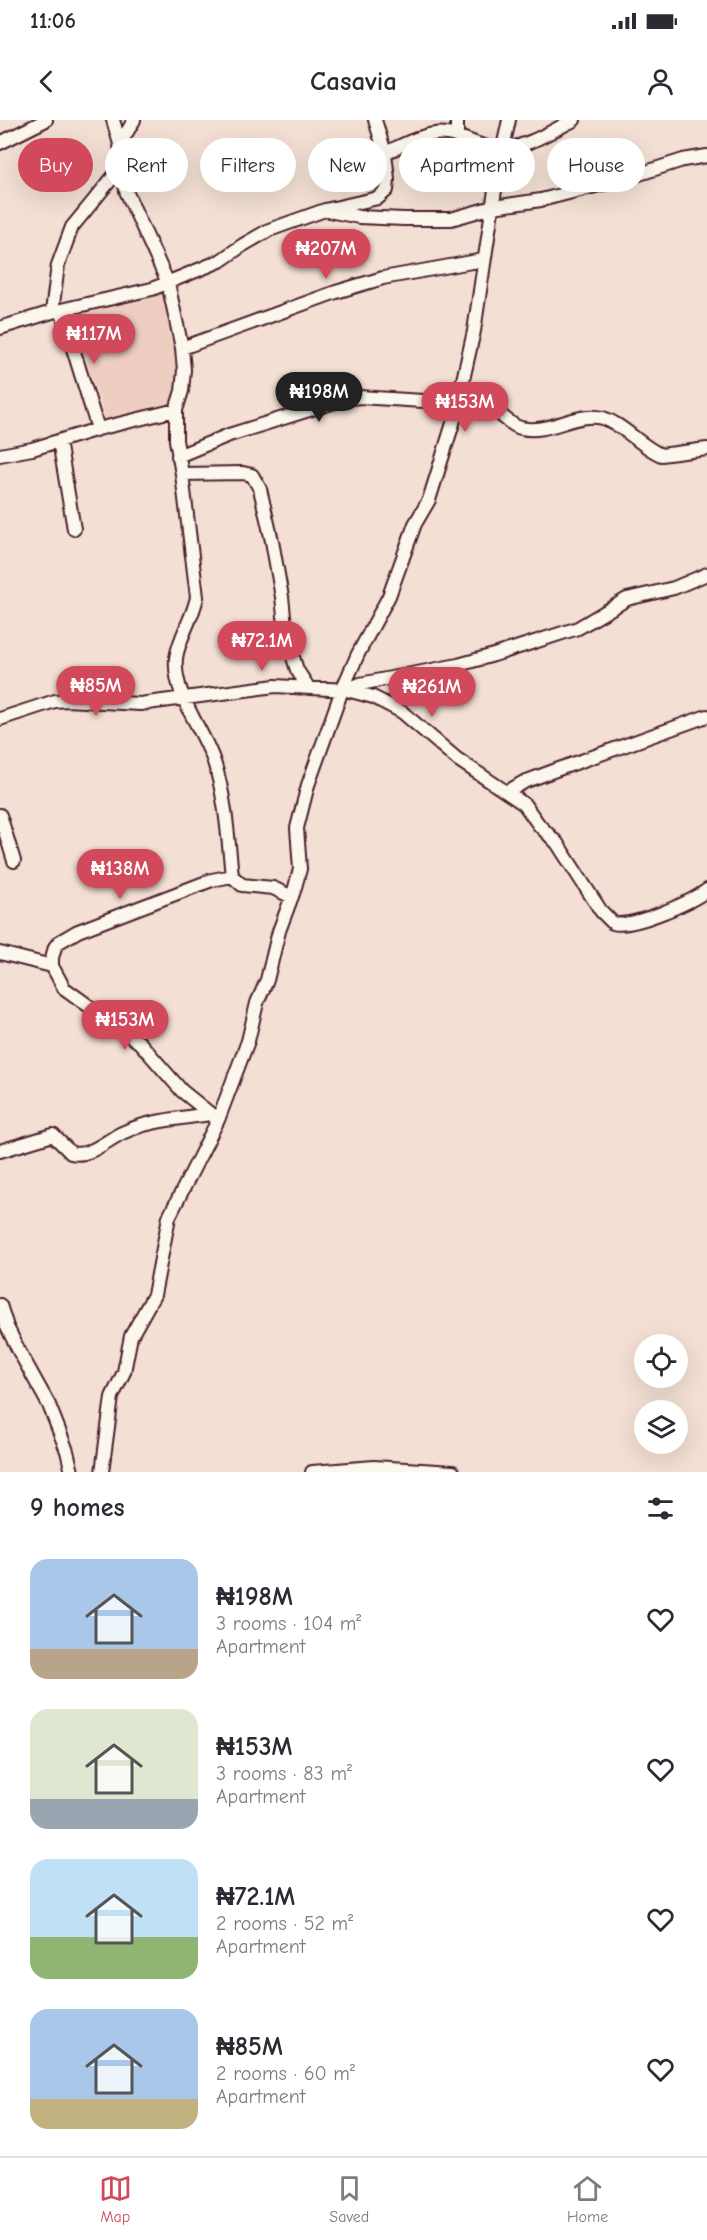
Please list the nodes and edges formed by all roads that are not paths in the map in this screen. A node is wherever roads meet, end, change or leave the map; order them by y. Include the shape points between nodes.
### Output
1 (46, 120) edge
2 (113, 120) edge
3 (134, 120) edge
4 (375, 120) edge
5 (457, 120) edge
6 (508, 120) edge
7 (574, 120) edge
8 (457, 137) junction
9 (118, 138) edge
10 (124, 138) edge
11 (380, 138) edge
12 (460, 138) edge
13 (505, 138) edge
14 (535, 139) edge
15 (0, 143) edge
16 (387, 152) edge
17 (707, 156) edge
18 (387, 170) edge
19 (105, 187) edge
20 (387, 190) edge
21 (126, 192) edge
22 (385, 192) edge
23 (495, 192) edge
24 (493, 207) junction
25 (325, 210) junction
26 (483, 260) junction
27 (168, 283) junction
28 (56, 311) junction
29 (0, 328) edge
30 (182, 348) junction
31 (460, 400) junction
32 (176, 410) junction
33 (98, 429) junction
34 (58, 441) junction
35 (707, 449) edge
36 (0, 455) edge
37 (178, 456) junction
38 (182, 474) junction
39 (74, 528) dead end
40 (707, 574) edge
41 (308, 687) junction
42 (345, 690) junction
43 (183, 697) junction
44 (1, 716) edge
45 (707, 716) edge
46 (502, 788) junction
47 (0, 814) edge
48 (14, 861) dead end
49 (231, 876) junction
50 (707, 890) edge
51 (292, 897) junction
52 (0, 953) edge
53 (52, 966) junction
54 (213, 1117) junction
55 (0, 1152) edge
56 (0, 1305) edge
57 (72, 1472) edge
58 (102, 1472) edge
59 (312, 1472) edge
60 (453, 1472) edge

1 - 15 street
2 - 9 street
3 - 10 street
4 - 11 street
5 - 8 street
6 - 13 street
7 - 14 street
8 - 12 street
8 - 16 street via 433,135
17 - 24 street via 540,200
18 - 20 street
19 - 28 street via 72,228 57,265
21 - 27 street
22 - 25 street via 372,200
23 - 24 street
24 - 25 street via 451,219 359,217
24 - 26 street
25 - 27 street via 269,230 220,261
26 - 30 street via 383,278
26 - 31 street
27 - 28 street
27 - 30 street
28 - 29 street
28 - 33 street
30 - 32 street via 182,392
31 - 35 street via 493,409 520,428 550,428 582,418 602,418 661,456
31 - 37 street via 344,399 229,435
31 - 42 street via 429,500 415,524 389,596 363,643
32 - 33 street
32 - 37 street
33 - 34 street
34 - 36 street
34 - 39 street
37 - 38 street
38 - 41 street via 252,475 260,489 272,541 286,635 297,670
38 - 43 street via 197,597 176,659
40 - 42 street via 674,588 627,599 578,628 494,655
41 - 42 street
41 - 43 street via 275,686
42 - 46 street via 373,697 402,712 457,759
42 - 51 street via 298,816 300,869
43 - 44 street via 140,704 55,701
43 - 49 street via 215,764 226,817
45 - 46 street
46 - 50 street via 524,804 557,843 613,923 624,924 654,915
47 - 48 street
49 - 51 street via 242,885 273,888
49 - 53 street via 78,931 55,947
51 - 54 street via 248,1041
52 - 53 street
53 - 54 street via 64,988 140,1043 182,1091
54 - 55 street via 140,1126 77,1154 53,1135
54 - 58 street via 170,1217 154,1295 131,1336 120,1382 112,1397
56 - 57 street via 18,1351 49,1405
59 - 60 street via 374,1467

